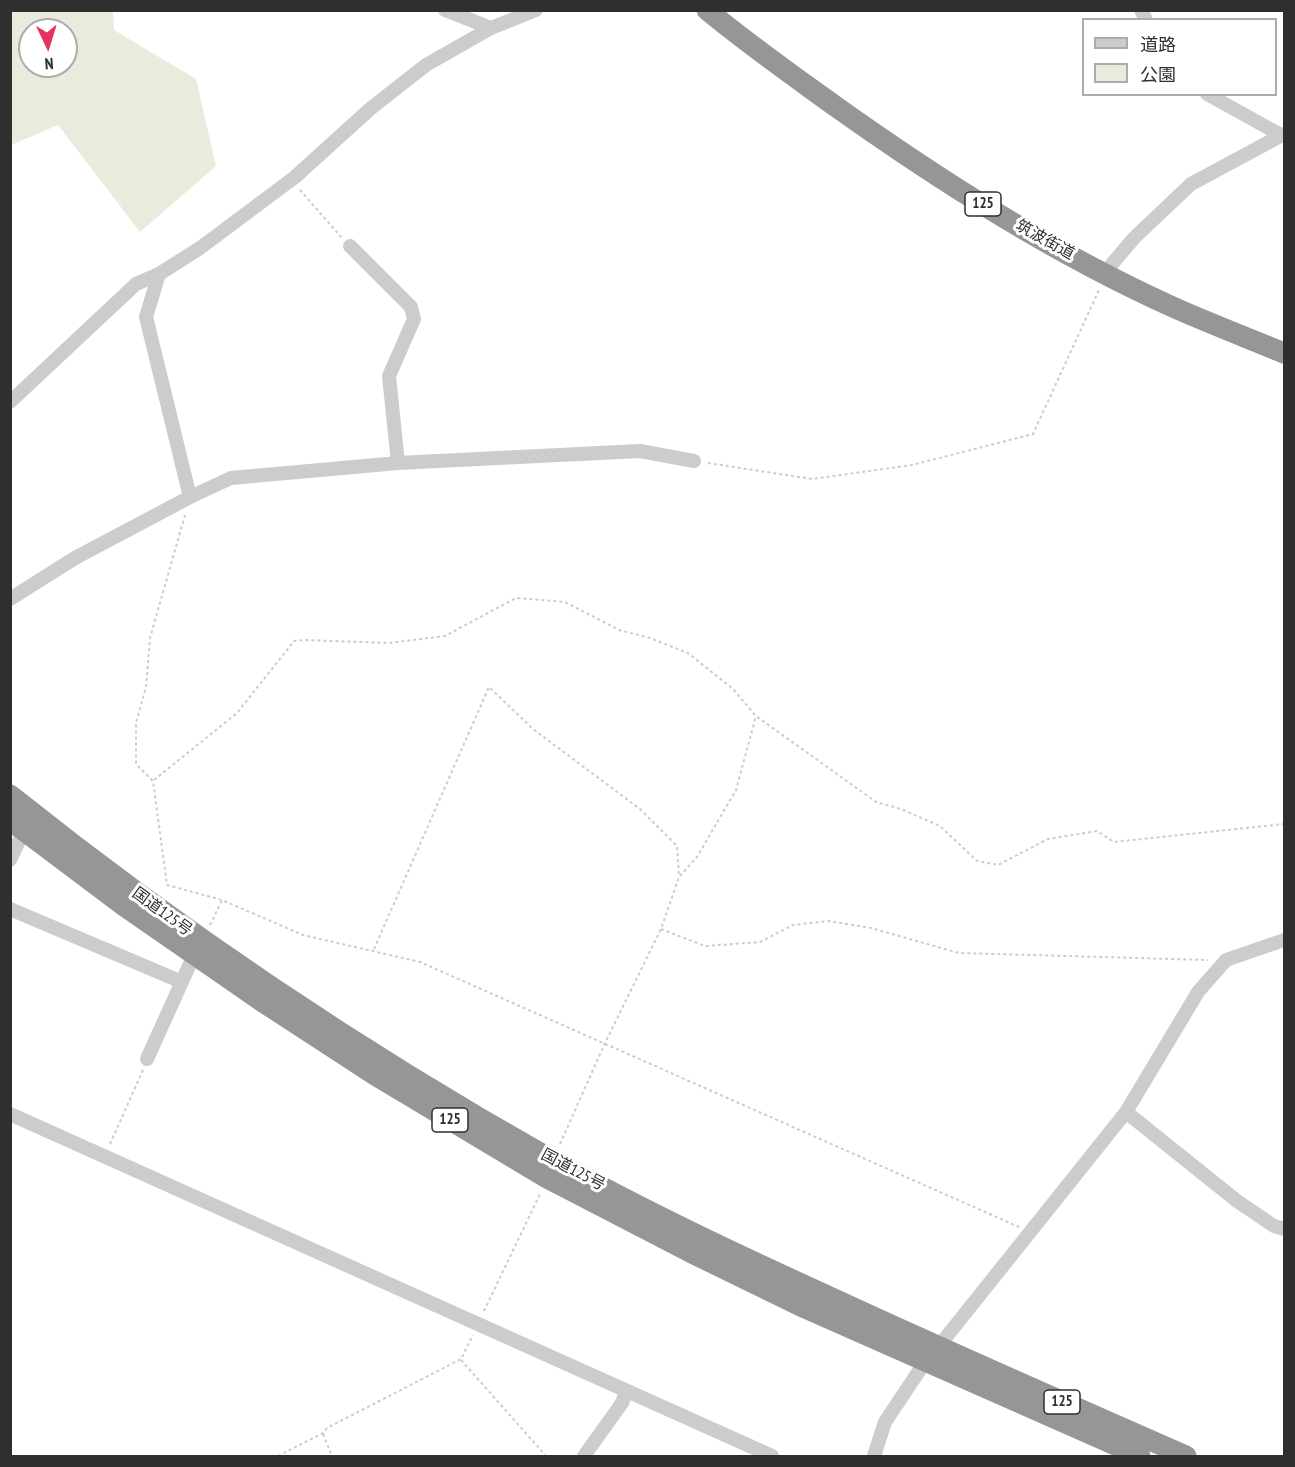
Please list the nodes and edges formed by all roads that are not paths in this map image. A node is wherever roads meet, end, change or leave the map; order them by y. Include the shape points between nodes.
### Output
1 (445, 10) edge
2 (536, 10) edge
3 (707, 10) edge
4 (490, 28) junction
5 (1211, 96) edge
6 (1283, 134) edge
7 (350, 246) road end
8 (1106, 273) junction
9 (159, 274) junction
10 (1284, 353) edge
11 (10, 402) edge
12 (694, 461) road end
13 (398, 463) junction
14 (190, 497) junction
15 (10, 599) edge
16 (10, 795) edge
17 (17, 825) edge
18 (10, 860) edge
19 (10, 909) edge
20 (1284, 940) edge
21 (198, 948) junction
22 (182, 982) junction
23 (147, 1059) road end
24 (1126, 1112) junction
25 (10, 1114) edge
26 (1284, 1229) edge
27 (931, 1354) junction
28 (626, 1392) junction
29 (584, 1456) edge
30 (772, 1456) edge
31 (874, 1456) edge
32 (1140, 1456) edge
33 (1186, 1456) edge

1 - 4 street
2 - 4 street
3 - 8 highway, 筑波街道 / 125 via 906,157
4 - 9 street via 426,65 291,180
5 - 6 street
6 - 8 street via 1191,184 1134,238
7 - 13 street via 411,307 414,319 389,376
8 - 10 highway, 筑波街道 / 125 via 1174,307
9 - 11 street via 136,284
9 - 14 street via 146,317
12 - 13 street via 640,451
13 - 14 street via 231,478
14 - 15 street via 75,558
16 - 21 highway, 国道125号 / 125 via 126,885
17 - 18 street
17 - 21 highway, 国道125号 / 125 via 123,905
19 - 22 street
20 - 24 street via 1226,960 1198,992
21 - 22 street
21 - 27 highway, 国道125号 / 125 via 553,1160
21 - 27 highway, 国道125号 / 125 via 375,1075 547,1178 690,1252
22 - 23 street
24 - 26 street via 1237,1201
24 - 27 street
25 - 28 street
27 - 31 street via 885,1422
27 - 32 highway, 国道125号 / 125
27 - 33 highway, 国道125号 / 125
28 - 29 street
28 - 30 street

